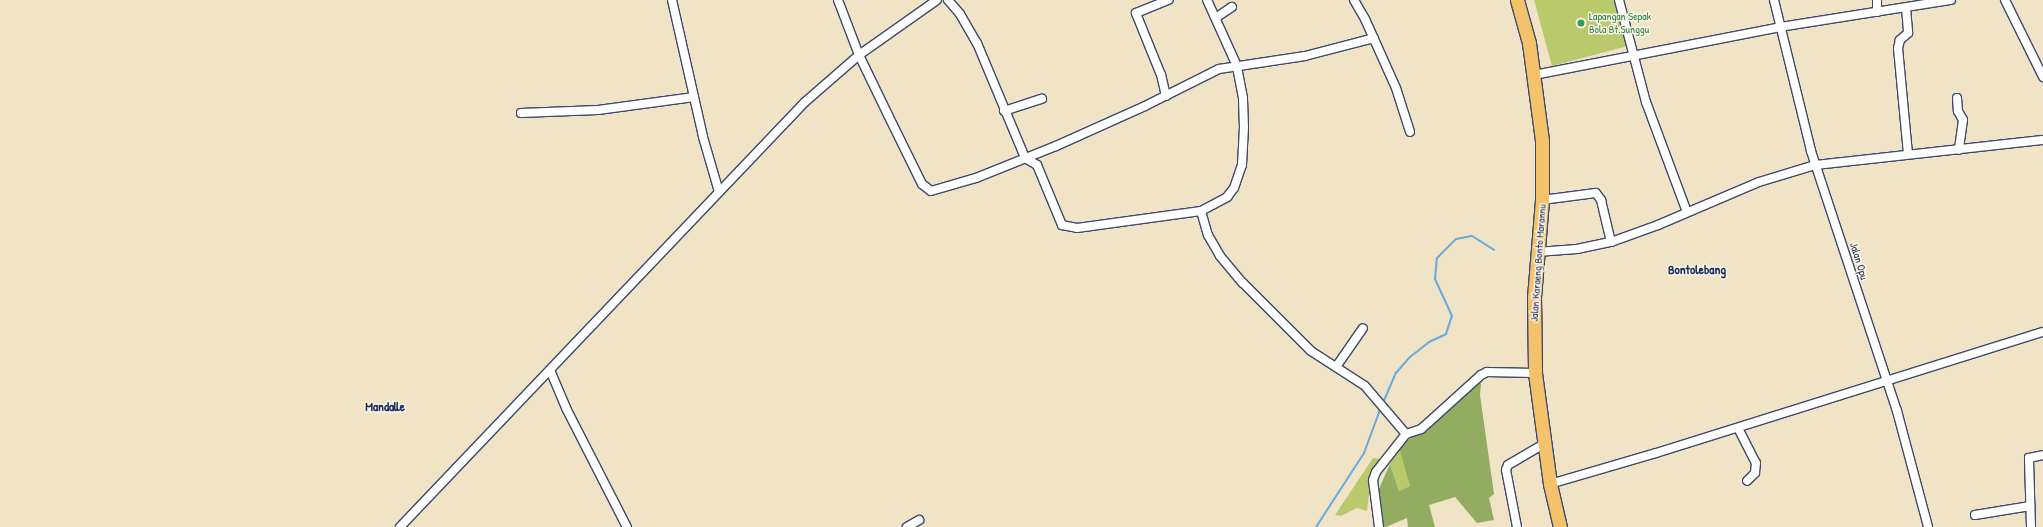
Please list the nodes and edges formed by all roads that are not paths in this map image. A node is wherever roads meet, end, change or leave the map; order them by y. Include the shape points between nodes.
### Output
1 (672, 0) edge
2 (838, 0) edge
3 (937, 0) edge
4 (948, 0) edge
5 (1168, 0) edge
6 (1207, 0) edge
7 (1354, 0) edge
8 (1517, 0) edge
9 (1619, 0) edge
10 (1774, 0) edge
11 (1877, 0) edge
12 (1951, 0) edge
13 (2005, 0) edge
14 (1232, 7) dead end
15 (1906, 8) junction
16 (1877, 12) junction
17 (1217, 17) junction
18 (1780, 27) junction
19 (1374, 38) junction
20 (859, 55) junction
21 (1634, 55) junction
22 (1237, 66) junction
23 (1534, 75) junction
24 (2043, 77) edge
25 (1166, 96) junction
26 (694, 97) junction
27 (1957, 98) dead end
28 (1042, 99) dead end
29 (1004, 111) junction
30 (521, 113) dead end
31 (1410, 132) dead end
32 (2043, 140) edge
33 (1959, 150) junction
34 (1908, 152) junction
35 (1025, 158) junction
36 (1815, 165) junction
37 (719, 192) junction
38 (1542, 200) junction
39 (1201, 211) junction
40 (1687, 212) junction
41 (1611, 242) junction
42 (1537, 252) junction
43 (1363, 328) dead end
44 (2043, 332) edge
45 (1336, 367) junction
46 (550, 370) junction
47 (1535, 373) junction
48 (1887, 381) junction
49 (1738, 428) junction
50 (1406, 434) junction
51 (1544, 444) junction
52 (2043, 455) edge
53 (1747, 481) dead end
54 (1550, 484) junction
55 (2030, 506) junction
56 (1975, 515) dead end
57 (919, 520) dead end
58 (400, 527) edge
59 (628, 527) edge
60 (907, 527) edge
61 (1380, 527) edge
62 (1517, 527) edge
63 (1560, 527) edge
64 (1928, 527) edge
65 (2032, 527) edge

1 - 26 street
2 - 20 street
3 - 20 street
4 - 29 street via 960,14 977,43
5 - 25 street via 1136,13 1161,75
6 - 17 street
7 - 19 street
8 - 23 main road, Jalan Karaeng Bonto Marannu via 1529,39
9 - 21 street
10 - 18 street, Jalan Opu
11 - 16 street
12 - 15 street
13 - 24 street
14 - 17 street
15 - 16 street
15 - 34 street via 1908,33 1900,40 1898,48
16 - 18 street
17 - 22 street
18 - 21 street
18 - 36 street, Jalan Opu
19 - 22 street via 1305,56
19 - 31 street via 1405,112
20 - 35 street via 922,184 928,190 976,178
20 - 37 street via 805,102
21 - 23 street
21 - 40 street via 1646,102
22 - 25 street via 1219,69
22 - 39 street via 1244,121 1242,165 1238,180 1227,197
23 - 38 main road, Jalan Karaeng Bonto Marannu via 1542,140
25 - 35 street
26 - 30 street via 598,110
26 - 37 street
27 - 33 street via 1958,111 1963,120
28 - 29 street
29 - 35 street
32 - 33 street
33 - 34 street
34 - 36 street
35 - 39 street via 1036,165 1063,227 1077,228
36 - 40 street via 1759,182
36 - 48 street, Jalan Opu
37 - 46 street
38 - 41 street via 1596,193 1601,200
38 - 42 main road, Jalan Karaeng Bonto Marannu
39 - 45 street via 1208,235 1220,256 1310,352
40 - 41 street
41 - 42 street via 1577,249
42 - 47 main road, Jalan Karaeng Bonto Marannu via 1534,297
43 - 45 street
44 - 48 street
45 - 50 street via 1365,386
46 - 58 street
46 - 59 street via 577,431
47 - 50 street via 1487,372 1421,429
47 - 51 main road, Jalan Karaeng Bonto Marannu
48 - 49 street
48 - 64 street, Jalan Opu
49 - 53 street via 1756,463 1755,473
49 - 54 street
50 - 61 street via 1376,472 1374,487
51 - 54 main road, Jalan Karaeng Bonto Marannu
51 - 62 street via 1508,465 1506,470
52 - 55 street via 2029,458
54 - 63 main road, Jalan Karaeng Bonto Marannu
55 - 56 street
55 - 65 street
57 - 60 street

